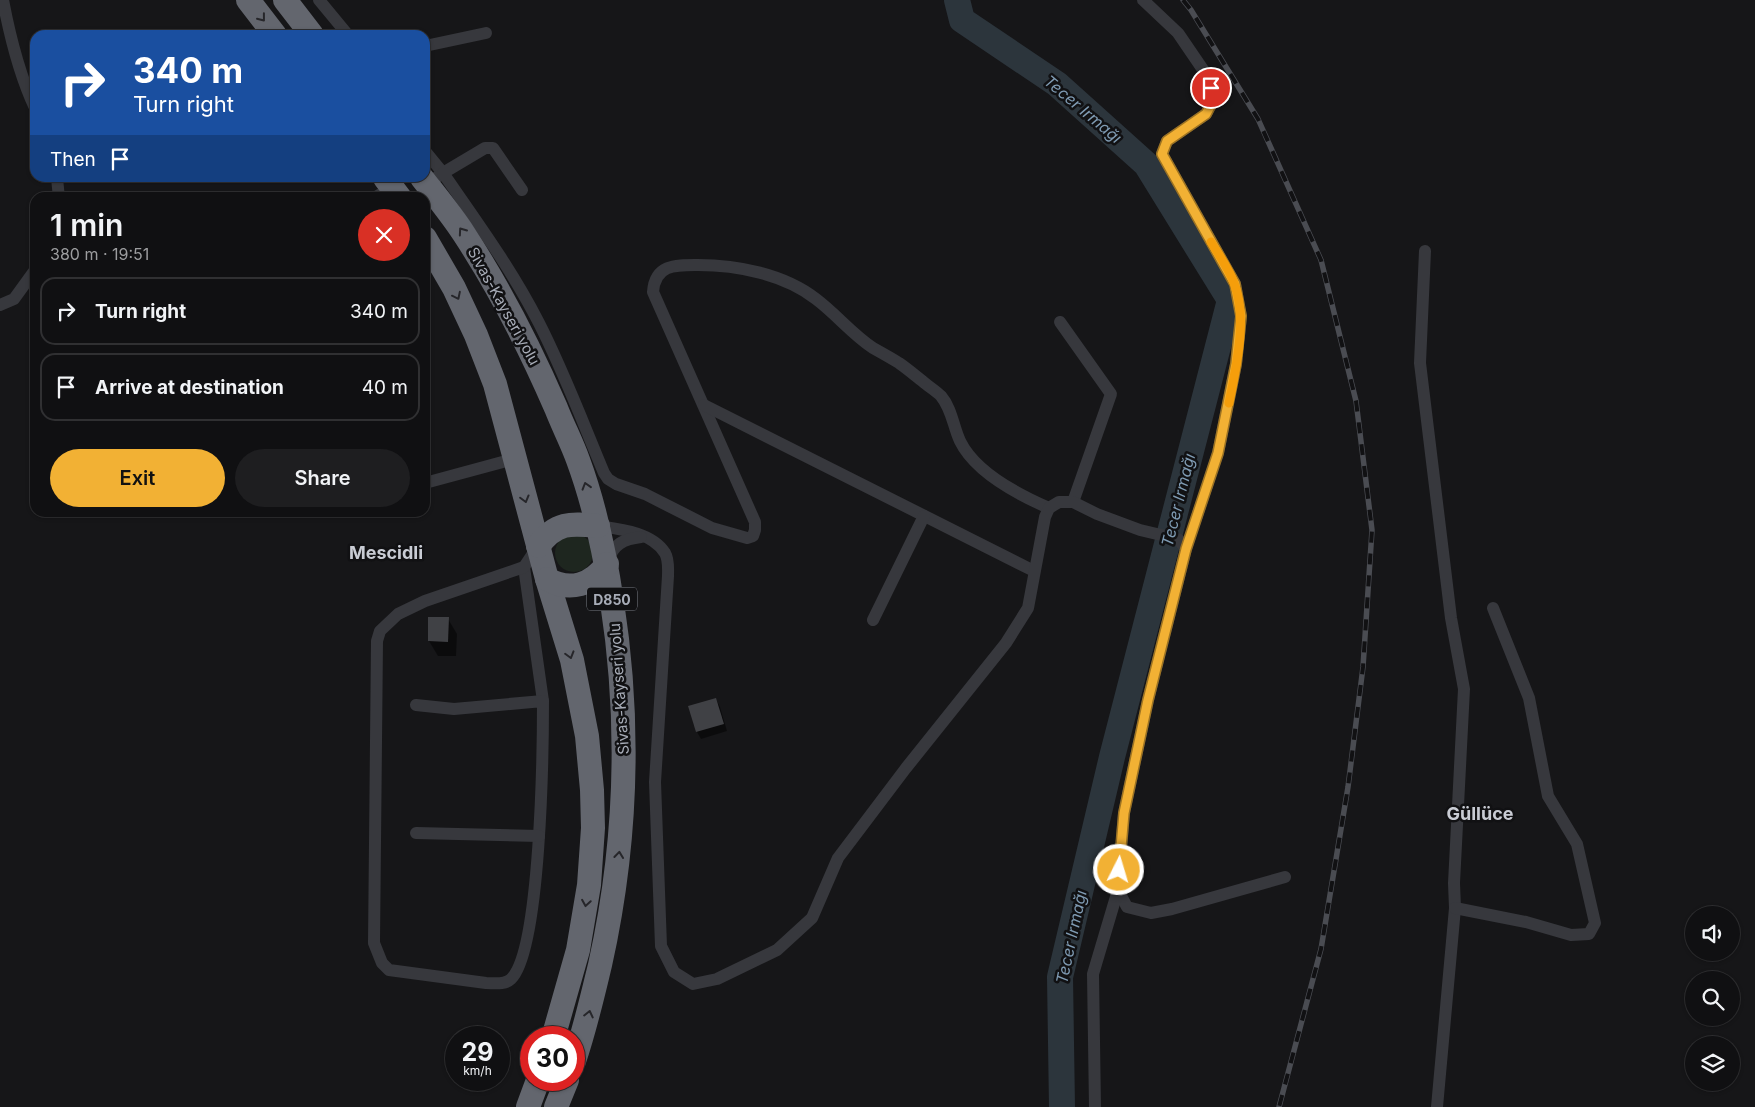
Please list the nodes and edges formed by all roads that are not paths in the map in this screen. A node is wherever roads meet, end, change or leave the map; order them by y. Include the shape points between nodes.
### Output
1 (3, 0) edge
2 (248, 0) edge
3 (285, 0) edge
4 (319, 0) edge
5 (1143, 0) edge
6 (271, 30) edge
7 (308, 30) edge
8 (344, 30) edge
9 (486, 33) dead end
10 (430, 45) edge
11 (30, 98) edge
12 (430, 178) edge
13 (522, 190) dead end
14 (430, 247) edge
15 (1425, 251) dead end
16 (30, 277) edge
17 (0, 305) edge
18 (1060, 322) dead end
19 (704, 405) junction
20 (514, 459) junction
21 (430, 482) edge
22 (1073, 502) junction
23 (1049, 508) junction
24 (924, 516) junction
25 (598, 526) junction
26 (644, 537) junction
27 (1182, 544) junction
28 (538, 546) junction
29 (606, 564) junction
30 (524, 567) junction
31 (1034, 571) junction
32 (547, 579) junction
33 (1493, 608) dead end
34 (873, 620) dead end
35 (543, 701) junction
36 (416, 705) dead end
37 (416, 833) dead end
38 (539, 836) junction
39 (1285, 877) dead end
40 (1118, 890) junction
41 (1455, 908) junction
42 (556, 1026) edge
43 (585, 1031) edge
44 (534, 1091) edge
45 (563, 1091) edge
46 (528, 1107) edge
47 (556, 1107) edge
48 (1095, 1107) edge
49 (1437, 1107) edge

1 - 11 street
2 -> 6 highway
3 - 7 highway
4 - 8 street
5 - 27 street via 1178,33 1208,77 1214,99 1206,114 1167,141 1162,154 1235,284 1241,316 1236,364 1218,453
9 - 10 street
12 - 13 street via 485,148 493,148
12 - 19 street via 485,233 514,279 563,375 608,479 712,528 747,538 753,536 755,522
25 -> 12 highway, Sivas-Kayseri yolu / D850 via 578,461 539,369 503,298
14 -> 20 highway via 476,335 495,384
15 - 41 street via 1420,363 1450,618 1464,689
16 - 17 street via 14,299
18 - 22 street via 1110,394
19 - 23 street via 653,292 656,277 670,266 708,265 744,269 770,276 814,297 857,336 941,396 960,441 977,464 1019,495
19 - 24 street
20 - 21 street
20 -> 28 highway
22 - 23 street via 1059,502
22 - 27 street
23 - 31 street
24 - 31 street
24 - 34 street
25 - 26 street
25 - 28 highway via 560,526
25 - 29 highway, Sivas-Kayseri yolu / D850
26 - 29 street via 620,542 611,550
26 - 31 street via 664,552 668,566 655,782 660,946 674,972 693,984 717,979 777,950 812,918 838,858 1006,643 1028,608
27 - 40 street via 1124,813
28 - 30 street
28 - 32 highway
29 - 32 highway via 595,578 584,583 569,586
43 -> 29 highway, Sivas-Kayseri yolu / D850 via 609,925 624,784 620,650
30 - 32 street
30 - 35 street
30 - 38 street via 425,601 398,614 380,630 377,641 374,943 382,963 389,970 476,982 510,980 523,958 534,896
32 -> 42 highway via 581,701 590,765 593,828 581,934
33 - 41 street via 1529,698 1548,796 1577,844 1595,923 1589,934 1571,935
35 - 36 street via 454,709
35 - 38 street
37 - 38 street
39 - 40 street via 1151,913 1127,907
40 - 48 street via 1093,974
41 - 49 street
44 - 46 highway
45 - 47 highway

